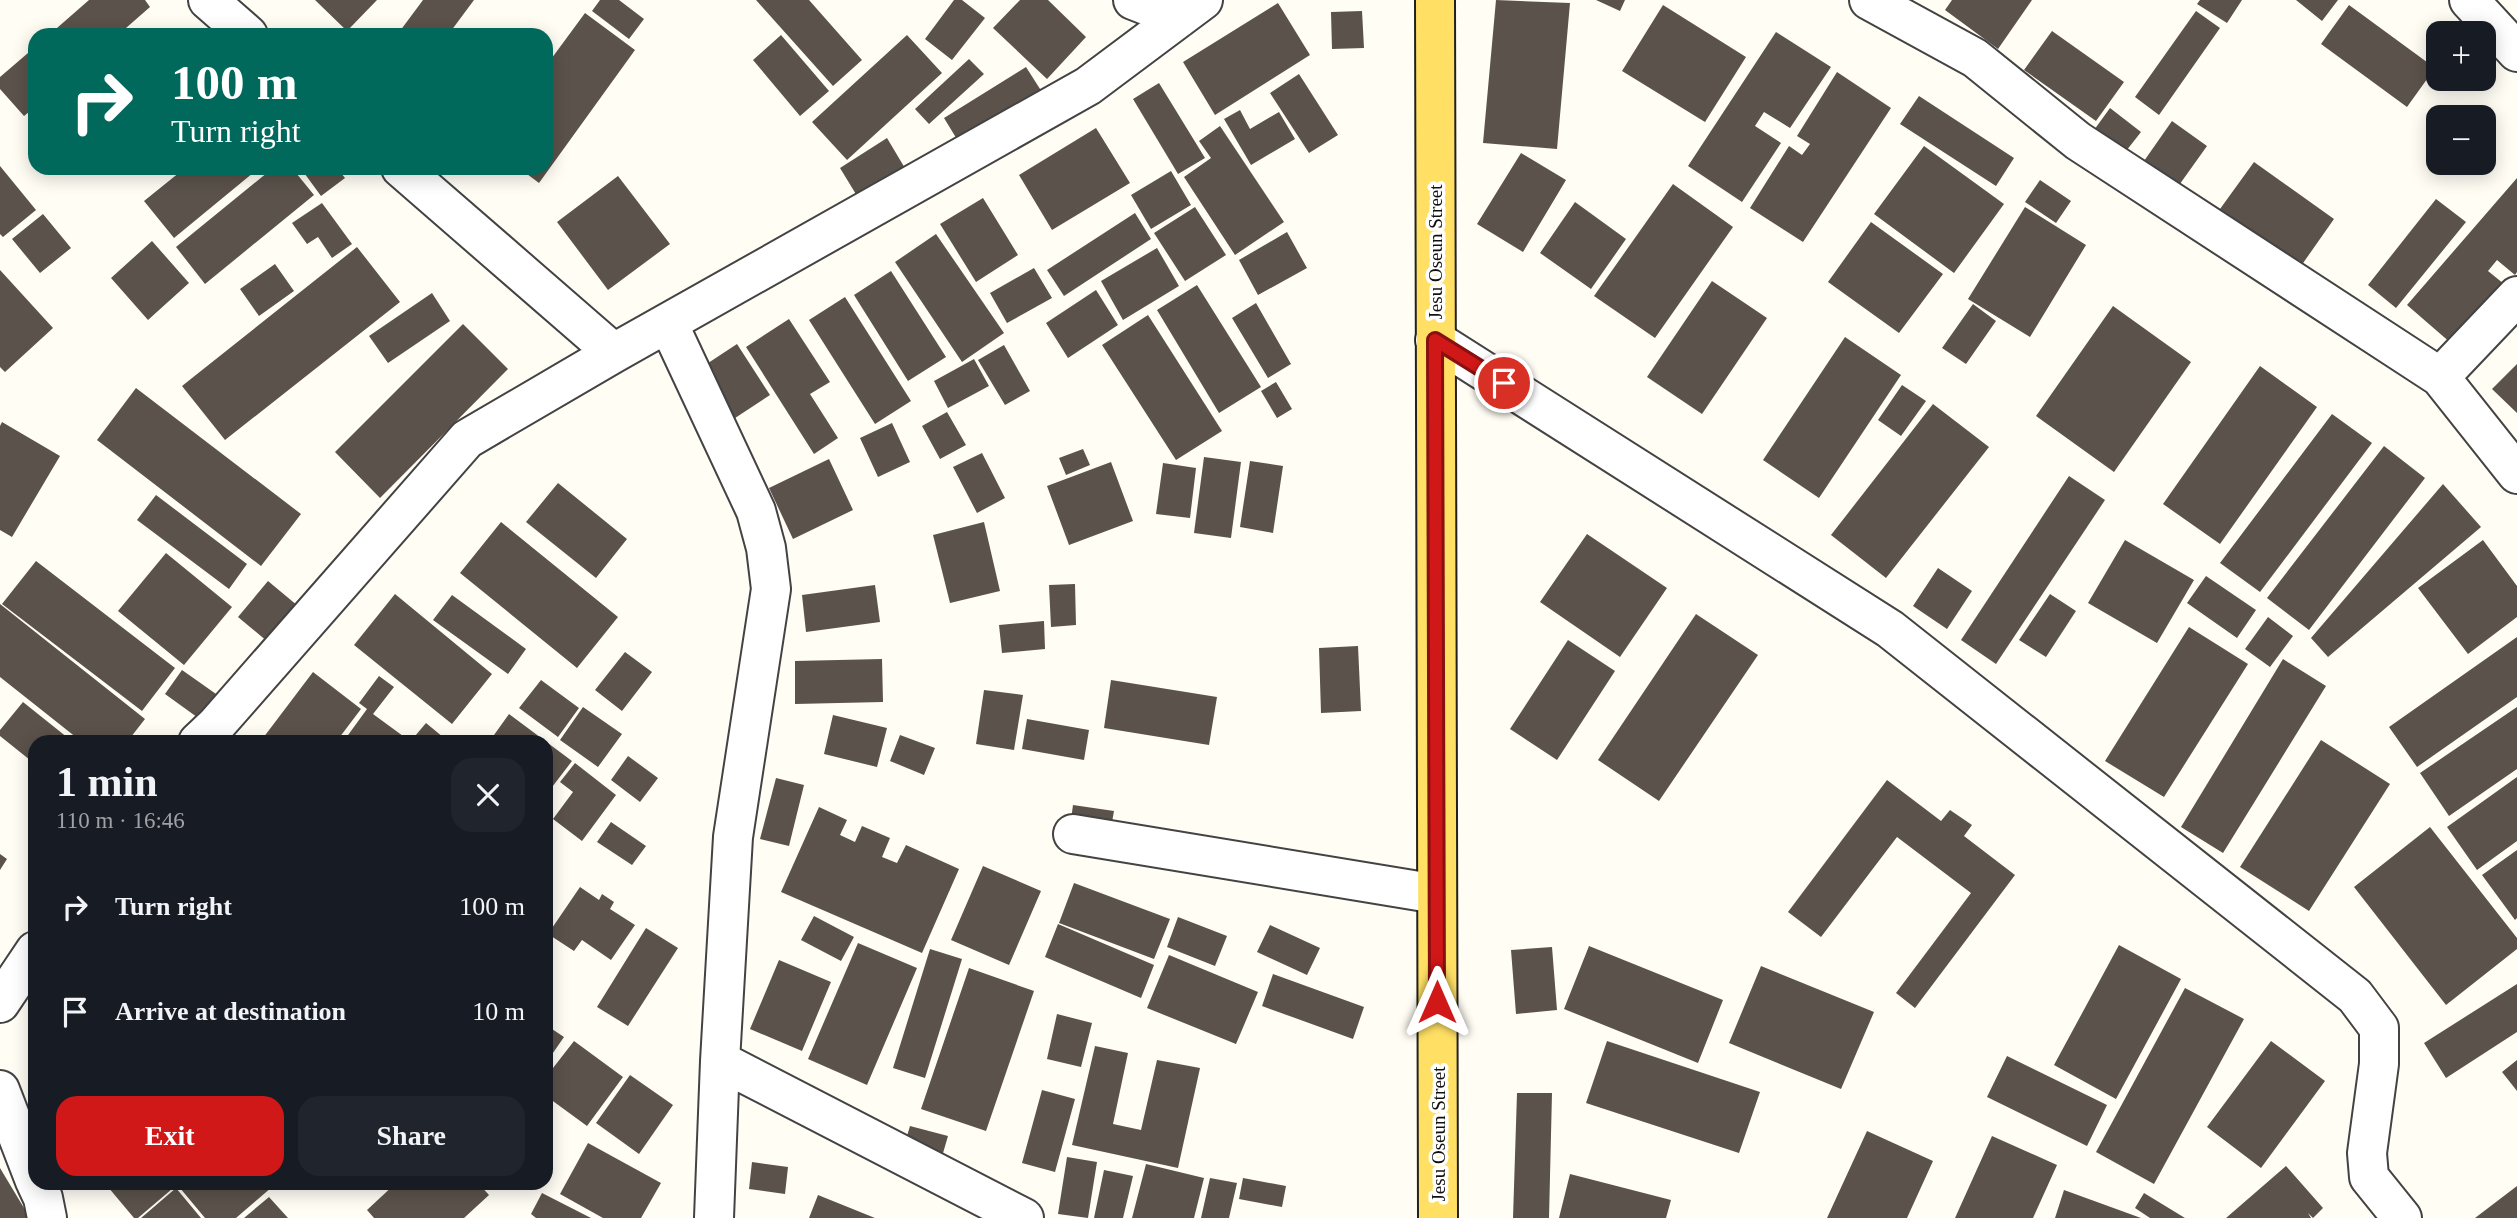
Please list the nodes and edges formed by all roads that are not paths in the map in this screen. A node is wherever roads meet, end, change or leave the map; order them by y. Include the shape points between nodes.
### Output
1 (208, 0) edge
2 (1133, 0) edge
3 (1435, 0) edge
4 (1869, 0) edge
5 (2469, 0) edge
6 (1191, 9) edge
7 (240, 28) edge
8 (2517, 52) edge
9 (409, 175) edge
10 (2517, 296) edge
11 (668, 323) junction
12 (1435, 340) junction
13 (614, 354) junction
14 (2440, 377) junction
15 (2517, 474) edge
16 (205, 735) edge
17 (1073, 834) dead end
18 (1437, 894) junction
19 (28, 961) edge
20 (0, 1003) edge
21 (720, 1061) junction
22 (0, 1090) edge
23 (28, 1162) edge
24 (40, 1190) edge
25 (47, 1218) edge
26 (714, 1218) edge
27 (1024, 1218) edge
28 (1438, 1218) edge
29 (2402, 1218) edge

1 - 7 street
2 - 6 street
3 - 12 main road, Jesu Oseun Street
4 - 14 street via 1975,58 2078,141
5 - 8 street
6 - 11 street via 1088,86
9 - 13 street
10 - 14 street
11 - 13 street
11 - 21 street via 756,511 771,589 733,837
12 - 18 main road, Jesu Oseun Street
12 - 29 street via 1890,629 2355,996 2379,1028 2367,1153 2369,1177
13 - 16 street via 467,439
14 - 15 street
17 - 18 street
18 - 28 main road, Jesu Oseun Street
19 - 20 street
21 - 26 street
21 - 27 street
22 - 23 street
24 - 25 street

